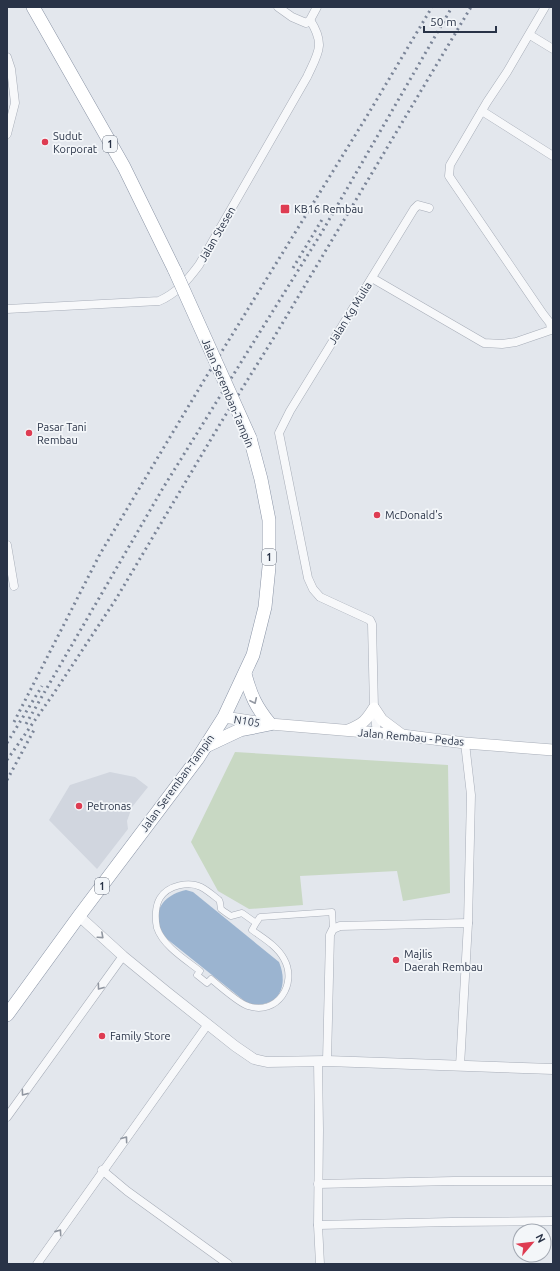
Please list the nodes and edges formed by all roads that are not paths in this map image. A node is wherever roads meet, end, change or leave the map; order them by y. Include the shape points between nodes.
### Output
1 (33, 7) edge
2 (278, 7) edge
3 (317, 7) edge
4 (545, 7) edge
5 (38, 13) edge
6 (310, 20) junction
7 (530, 35) junction
8 (553, 49) edge
9 (7, 57) edge
10 (482, 111) junction
11 (7, 134) edge
12 (553, 156) edge
13 (429, 208) dead end
14 (372, 278) junction
15 (7, 309) edge
16 (552, 322) edge
17 (7, 546) edge
18 (14, 586) dead end
19 (245, 674) junction
20 (374, 708) junction
21 (224, 717) junction
22 (270, 724) junction
23 (344, 731) junction
24 (376, 733) junction
25 (402, 735) junction
26 (465, 743) junction
27 (205, 747) junction
28 (553, 750) edge
29 (79, 916) junction
30 (256, 923) junction
31 (468, 923) junction
32 (333, 929) junction
33 (123, 956) junction
34 (7, 1015) edge
35 (208, 1024) junction
36 (322, 1061) junction
37 (460, 1066) junction
38 (553, 1070) edge
39 (7, 1117) edge
40 (102, 1170) junction
41 (553, 1181) edge
42 (318, 1184) junction
43 (553, 1221) edge
44 (318, 1225) junction
45 (37, 1264) edge
46 (226, 1264) edge
47 (320, 1264) edge

1 - 5 highway, Jalan Seremban-Tampin / 1
2 - 6 street via 306,23
3 - 6 street
4 - 7 street
5 - 19 highway, Jalan Seremban-Tampin / 1, bridge via 124,167 175,271 250,438 269,520 269,567 265,607 253,655
6 - 15 street, Jalan Stesen via 320,38 318,54 312,66 211,244 188,279 171,296 159,301
7 - 8 street
7 - 10 street
9 - 11 street via 15,103
10 - 12 street
10 - 16 street via 450,165 450,176 543,314
13 - 14 street, Jalan Kg Mulia via 418,205 414,209
14 - 16 street via 484,343 516,342 551,330
14 - 20 street, Jalan Kg Mulia via 279,433 303,556 313,589 320,597 370,620 372,624
17 - 18 street
19 - 21 highway, Jalan Seremban-Tampin / 1
19 -> 22 highway via 256,707
20 - 23 main road via 367,720
20 - 24 street
20 - 25 main road via 382,720
21 - 22 main road, N105 / N105
21 - 27 highway, Jalan Seremban-Tampin / 1
22 - 23 main road, Jalan Rembau - Pedas / N105
22 - 27 highway via 240,730
23 - 24 main road, Jalan Rembau - Pedas / N105
24 - 25 main road, Jalan Rembau - Pedas / N105
25 - 26 main road, Jalan Rembau - Pedas / N105
26 - 28 main road, Jalan Rembau - Pedas / N105
26 - 31 street via 470,794
27 - 29 highway, Jalan Seremban-Tampin / 1
29 -> 33 street
29 - 34 highway, Jalan Seremban-Tampin / 1
30 - 30 street via 242,913 231,916 222,909 220,901 192,884 171,888 164,894 160,898 155,917 165,941 200,971 197,975 207,983 210,978 246,1006 260,1008 281,998 286,990 288,978 284,958 275,947 252,930
30 - 32 street via 260,917 332,912
31 - 32 street via 340,926
31 - 37 street
32 - 36 street via 330,935
33 - 35 street
33 -> 39 street
35 - 36 street via 254,1059 267,1062
40 -> 35 street
36 - 37 street
36 - 42 street
37 - 38 street
45 -> 40 street
40 - 46 street
41 - 42 street
42 - 44 street
43 - 44 street
44 - 47 street

